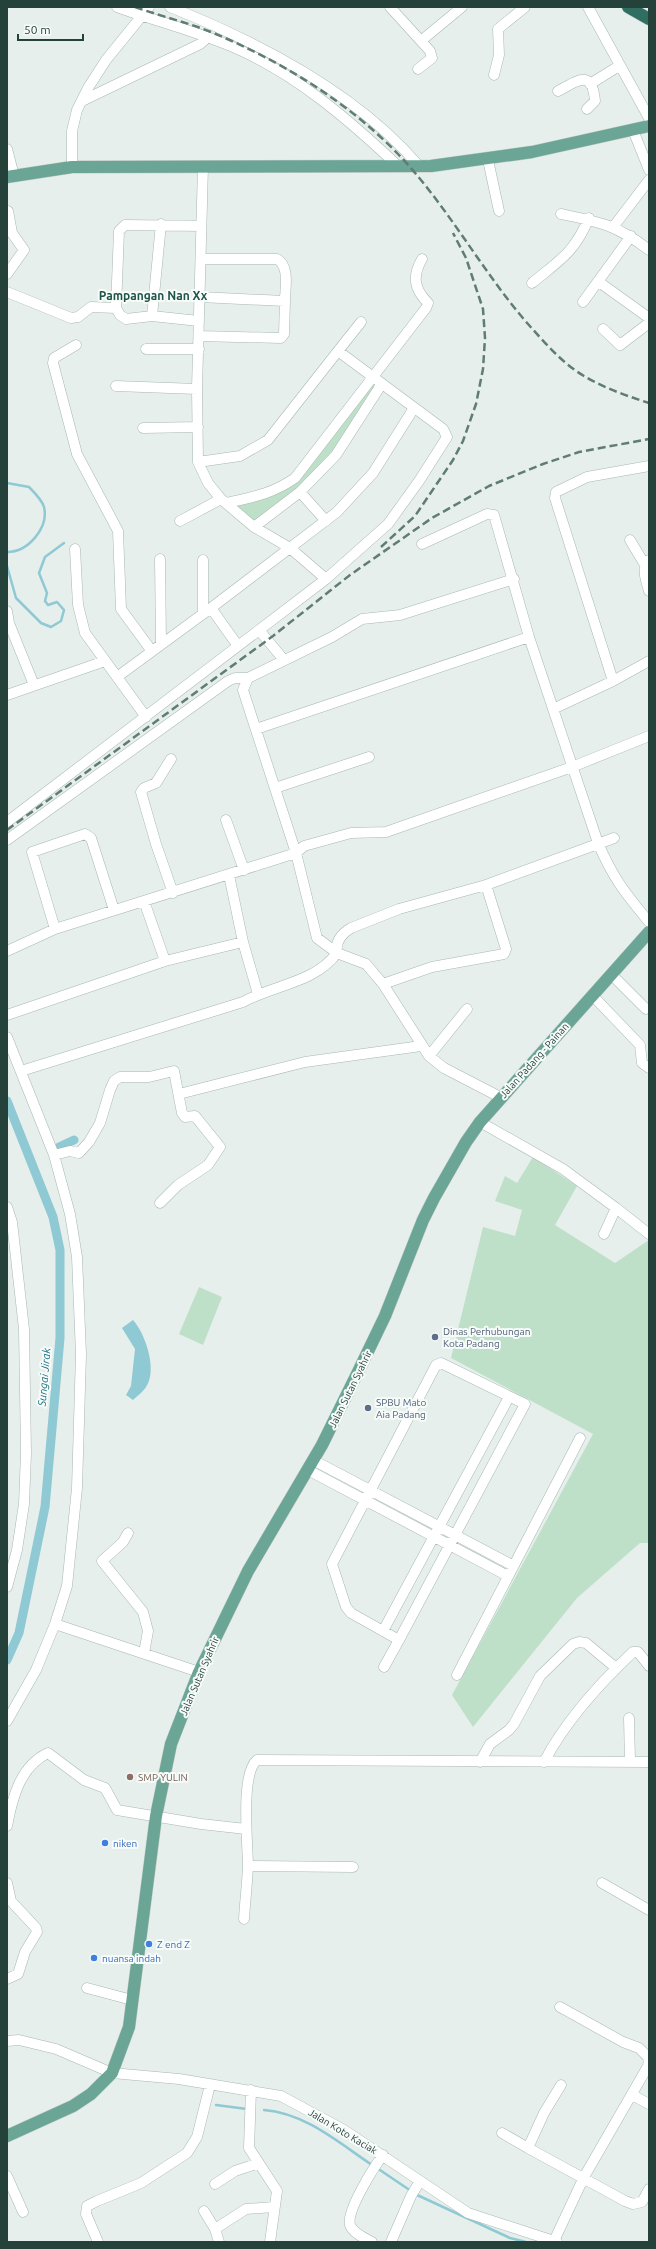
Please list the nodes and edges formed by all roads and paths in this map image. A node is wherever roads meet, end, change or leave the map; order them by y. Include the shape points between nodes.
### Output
1 (117, 7) edge
2 (149, 7) edge
3 (170, 7) edge
4 (390, 7) edge
5 (462, 7) edge
6 (525, 7) edge
7 (588, 7) edge
8 (628, 7) edge
9 (141, 16) junction
10 (649, 19) edge
11 (206, 38) junction
12 (422, 40) junction
13 (619, 66) junction
14 (418, 69) dead end
15 (494, 75) dead end
16 (590, 84) junction
17 (558, 91) dead end
18 (82, 101) junction
19 (587, 109) dead end
20 (649, 118) edge
21 (649, 126) edge
22 (633, 130) junction
23 (7, 149) edge
24 (488, 160) junction
25 (203, 166) junction
26 (398, 166) junction
27 (419, 166) junction
28 (72, 167) junction
29 (649, 170) edge
30 (11, 176) edge
31 (649, 180) edge
32 (8, 211) edge
33 (499, 211) dead end
34 (561, 214) dead end
35 (589, 218) junction
36 (161, 224) junction
37 (201, 226) junction
38 (614, 226) junction
39 (631, 236) junction
40 (649, 250) edge
41 (201, 259) junction
42 (422, 259) dead end
43 (7, 274) edge
44 (599, 282) junction
45 (532, 283) dead end
46 (7, 292) edge
47 (200, 297) junction
48 (285, 301) junction
49 (582, 302) dead end
50 (116, 308) junction
51 (152, 316) junction
52 (649, 318) edge
53 (199, 321) junction
54 (361, 322) dead end
55 (649, 323) edge
56 (603, 329) dead end
57 (199, 336) junction
58 (76, 345) dead end
59 (146, 349) dead end
60 (199, 349) junction
61 (338, 351) junction
62 (373, 378) junction
63 (381, 384) junction
64 (116, 386) dead end
65 (197, 389) junction
66 (414, 408) junction
67 (198, 427) junction
68 (143, 428) dead end
69 (198, 462) junction
70 (649, 466) edge
71 (300, 492) junction
72 (224, 501) junction
73 (180, 521) dead end
74 (326, 521) junction
75 (254, 527) junction
76 (630, 540) dead end
77 (422, 544) dead end
78 (290, 548) junction
79 (75, 549) dead end
80 (160, 558) dead end
81 (203, 560) dead end
82 (647, 562) edge
83 (326, 579) junction
84 (514, 579) junction
85 (649, 591) edge
86 (7, 611) edge
87 (207, 611) junction
88 (259, 630) junction
89 (529, 637) junction
90 (161, 643) junction
91 (238, 646) junction
92 (152, 650) junction
93 (284, 660) junction
94 (105, 661) junction
95 (649, 661) edge
96 (117, 677) junction
97 (248, 678) junction
98 (613, 681) junction
99 (34, 685) junction
100 (7, 695) edge
101 (553, 709) junction
102 (146, 717) junction
103 (256, 730) junction
104 (649, 736) edge
105 (369, 757) dead end
106 (171, 759) dead end
107 (572, 767) junction
108 (275, 788) junction
109 (226, 820) dead end
110 (7, 822) edge
111 (614, 838) dead end
112 (7, 840) edge
113 (598, 843) junction
114 (296, 853) junction
115 (244, 870) junction
116 (229, 875) junction
117 (486, 885) junction
118 (173, 893) junction
119 (144, 901) junction
120 (114, 910) junction
121 (649, 922) edge
122 (55, 929) junction
123 (649, 932) edge
124 (243, 942) junction
125 (7, 951) edge
126 (337, 953) junction
127 (164, 961) junction
128 (611, 974) junction
129 (383, 984) junction
130 (258, 994) junction
131 (592, 995) junction
132 (467, 1009) dead end
133 (646, 1009) dead end
134 (7, 1015) edge
135 (7, 1037) edge
136 (421, 1046) junction
137 (429, 1056) junction
138 (649, 1068) edge
139 (21, 1072) junction
140 (179, 1094) junction
141 (500, 1097) junction
142 (480, 1122) junction
143 (53, 1155) junction
144 (434, 1198) joint
145 (160, 1203) dead end
146 (7, 1207) edge
147 (616, 1208) junction
148 (604, 1234) dead end
149 (649, 1234) edge
150 (509, 1396) junction
151 (580, 1438) dead end
152 (310, 1465) junction
153 (370, 1490) junction
154 (364, 1501) junction
155 (439, 1527) junction
156 (128, 1533) dead end
157 (455, 1535) junction
158 (433, 1537) junction
159 (449, 1546) junction
160 (512, 1565) junction
161 (508, 1576) junction
162 (7, 1587) edge
163 (55, 1624) junction
164 (383, 1631) junction
165 (399, 1640) junction
166 (144, 1653) junction
167 (649, 1666) edge
168 (384, 1668) dead end
169 (616, 1668) junction
170 (199, 1672) junction
171 (457, 1675) dead end
172 (629, 1718) dead end
173 (7, 1721) edge
174 (480, 1762) junction
175 (544, 1762) junction
176 (630, 1762) junction
177 (649, 1762) edge
178 (156, 1816) junction
179 (7, 1826) edge
180 (246, 1829) junction
181 (248, 1866) junction
182 (353, 1867) dead end
183 (7, 1882) edge
184 (602, 1883) dead end
185 (649, 1910) edge
186 (244, 1919) dead end
187 (7, 1979) edge
188 (87, 1988) dead end
189 (132, 2000) junction
190 (560, 2007) dead end
191 (7, 2041) edge
192 (112, 2074) junction
193 (210, 2085) junction
194 (561, 2085) dead end
195 (251, 2093) junction
196 (632, 2095) junction
197 (649, 2104) edge
198 (502, 2133) dead end
199 (7, 2136) edge
200 (528, 2148) junction
201 (382, 2157) junction
202 (259, 2163) junction
203 (7, 2176) edge
204 (584, 2177) junction
205 (215, 2184) dead end
206 (415, 2189) junction
207 (649, 2189) edge
208 (274, 2207) junction
209 (204, 2211) dead end
210 (23, 2212) dead end
211 (215, 2229) junction
212 (98, 2242) edge
213 (219, 2242) edge
214 (270, 2242) edge
215 (372, 2242) edge
216 (391, 2242) edge
217 (555, 2242) edge

1 - 9 street
2 - 9 street
3 - 27 street via 238,35 315,79 385,131
4 - 12 street
5 - 12 street
6 - 15 street via 498,29 499,55
7 - 13 street
8 - 10 highway
9 - 11 street
9 - 18 street via 106,60
11 - 18 street via 200,44
11 - 26 street via 275,69 321,99 358,128
12 - 14 street via 432,56
13 - 16 street
13 - 20 street
16 - 17 street via 578,79
16 - 19 street via 594,101
18 - 28 street via 72,131
21 - 22 main road
22 - 24 main road
22 - 29 street
23 - 30 street
24 - 27 main road
24 - 33 street
25 - 26 main road
25 - 28 main road
25 - 37 street
26 - 27 main road
28 - 30 main road
31 - 38 street
32 - 43 street via 12,233 24,250
34 - 35 street
35 - 38 street
35 - 45 street via 569,253
36 - 37 street
36 - 50 street via 125,225 119,231
36 - 51 street
37 - 41 street
38 - 39 street
39 - 40 street
39 - 44 street
41 - 47 street
41 - 48 street via 281,261 285,271
42 - 62 street via 414,277 419,292 428,303 426,308
44 - 49 street
44 - 52 street
46 - 50 street via 71,318 78,317 90,307
47 - 48 street
47 - 53 street
48 - 57 street via 284,334 281,338
50 - 51 street via 126,319
51 - 53 street
53 - 57 street
54 - 61 street
55 - 56 street via 620,345
57 - 60 street
58 - 92 street via 54,358 53,363 77,454 118,531 121,609
59 - 60 street
60 - 65 street
61 - 62 street
61 - 69 street via 268,440 240,456
62 - 63 street
62 - 72 street via 295,478 279,489 258,496
63 - 66 street
63 - 71 street via 336,456
64 - 65 street
65 - 67 street
66 - 74 street via 373,472 346,504
66 - 83 street via 445,431 446,441 388,524
67 - 68 street
67 - 69 street
69 - 72 street via 208,484
70 - 98 street via 587,477 560,488 555,495
71 - 74 street
71 - 75 street
72 - 73 street
72 - 75 street
74 - 78 street
75 - 78 street
76 - 82 street
77 - 84 street via 492,513
78 - 83 street
78 - 87 street
79 - 94 street via 80,618 85,633
80 - 90 street
81 - 87 street
82 - 85 street via 645,576
83 - 88 street
84 - 89 street
84 - 93 street via 400,615 362,619
86 - 99 street via 9,623
87 - 90 street
87 - 91 street
88 - 91 street
88 - 93 street
89 - 101 street
89 - 103 street
90 - 92 street
91 - 102 street
92 - 96 street
93 - 97 street
94 - 96 street
94 - 99 street
95 - 98 street
96 - 102 street
97 - 103 street via 243,687 244,697
97 - 112 street via 228,681
98 - 101 street
99 - 100 street
101 - 107 street
102 - 110 street
103 - 108 street
104 - 107 street
105 - 108 street
106 - 118 street via 156,783 141,792
107 - 113 street
107 - 114 street via 386,832 351,833 304,846
108 - 114 street
109 - 115 street
111 - 113 street
113 - 117 street
113 - 121 street via 620,888
114 - 115 street
114 - 126 street via 313,930 317,938
115 - 116 street
116 - 118 street
116 - 124 street
117 - 126 street via 399,909 351,928 344,932 336,945
117 - 129 street via 506,949 504,954 432,967
118 - 119 street
119 - 120 street
119 - 127 street
120 - 122 street
120 - 122 street via 91,838 84,834 32,852
122 - 125 street
123 - 128 main road, Jalan Padang - Painan
124 - 127 street
124 - 130 street
126 - 129 street via 366,964
126 - 130 street via 329,963 307,977
127 - 134 street
128 - 131 main road, Jalan Padang - Painan
128 - 133 street
129 - 136 street
130 - 139 street via 243,1002
131 - 138 street via 636,1040 642,1050 642,1063
131 - 141 main road, Jalan Padang - Painan
132 - 137 street
135 - 139 street
136 - 137 street
136 - 140 street via 305,1062
137 - 141 street via 444,1068
139 - 143 street
140 - 143 street via 174,1071 150,1077 120,1077 114,1081 100,1123 89,1142 78,1153 70,1151
140 - 145 street via 182,1113 185,1116 195,1116 220,1147 208,1165 178,1185
141 - 142 main road, Jalan Padang - Painan
142 - 144 main road, Jalan Padang - Painan
142 - 147 street via 563,1169
143 - 163 street via 70,1214 77,1256 81,1354 77,1488 67,1586
144 - 152 main road, Jalan Sutan Syahrir via 378,1333
146 - 162 street via 12,1222 24,1329 26,1453 24,1504 17,1550
147 - 148 street
147 - 149 street
150 - 153 street via 441,1363 436,1365
150 - 155 street
150 - 157 street via 525,1404
151 - 160 street
152 - 153 street
152 - 154 street
152 - 170 main road, Jalan Sutan Syahrir via 248,1571
153 - 154 street
153 - 155 street
154 - 158 street
154 - 164 street via 332,1564 346,1607 351,1613
155 - 157 street
155 - 158 street
156 - 166 street via 123,1542 102,1562 143,1612 148,1631
157 - 159 street
157 - 160 street
158 - 159 street
158 - 164 street
159 - 161 street
159 - 165 street
160 - 161 street
161 - 171 street
163 - 166 street via 97,1640
163 - 173 street via 36,1670
164 - 165 street
165 - 168 street
166 - 170 street
167 - 169 street via 638,1652 633,1652
169 - 174 street via 586,1644 572,1644 540,1676 514,1724 490,1744
169 - 175 street via 564,1727
170 - 178 main road, Jalan Sutan Syahrir via 171,1744
172 - 176 street
174 - 175 street
174 - 180 street via 257,1760 250,1768
175 - 176 street
176 - 177 street
178 - 179 street via 117,1810 105,1788 84,1780 48,1753 23,1774
178 - 180 street
178 - 189 main road, Jalan Sutan Syahrir
180 - 181 street
181 - 182 street
181 - 186 street
183 - 187 street via 11,1901 37,1932 25,1952 18,1974
184 - 185 street
188 - 189 street
189 - 192 main road, Jalan Sutan Syahrir via 129,2027
190 - 196 street via 646,2052 649,2058 648,2066
191 - 192 street via 19,2040 56,2049
192 - 193 street, Jalan Koto Kaciak via 179,2079
192 - 199 main road, Jalan Sutan Syahrir via 91,2094 73,2106
193 - 195 street, Jalan Koto Kaciak
193 - 212 street via 197,2137 187,2153 141,2184 97,2201 86,2208
194 - 200 street via 544,2113
195 - 201 street, Jalan Koto Kaciak via 281,2096 298,2104
195 - 202 street via 249,2148
196 - 197 street
196 - 204 street
198 - 200 street
200 - 204 street
201 - 206 street, Jalan Koto Kaciak
201 - 215 street via 367,2180 350,2216 350,2224 361,2236
202 - 205 street via 235,2171
202 - 208 street via 277,2191
203 - 210 street
204 - 207 street via 633,2204 642,2202
204 - 217 street
206 - 216 street
206 - 217 street, Jalan Koto Kaciak via 468,2213
208 - 211 street via 246,2209
208 - 214 street
209 - 211 street
211 - 213 street

